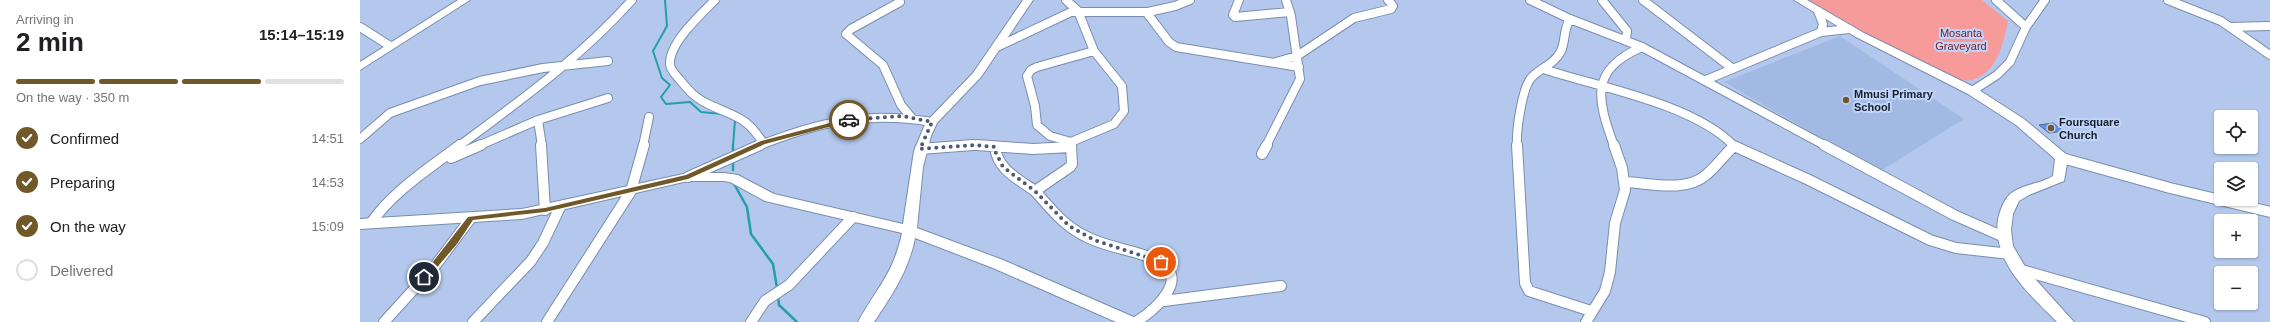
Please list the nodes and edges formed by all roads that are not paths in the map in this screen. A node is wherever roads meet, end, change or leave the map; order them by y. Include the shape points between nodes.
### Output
1 (465, 0) edge
2 (632, 0) edge
3 (715, 0) edge
4 (1028, 0) edge
5 (1066, 0) edge
6 (1190, 0) edge
7 (1239, 0) edge
8 (1286, 0) edge
9 (1388, 0) edge
10 (1530, 0) edge
11 (1602, 0) edge
12 (1644, 0) edge
13 (1648, 0) edge
14 (1800, 0) edge
15 (1996, 0) edge
16 (2045, 0) edge
17 (2168, 0) edge
18 (900, 2) dead end
19 (1078, 11) junction
20 (1818, 11) junction
21 (1290, 12) junction
22 (1147, 13) junction
23 (1570, 19) junction
24 (2270, 26) edge
25 (360, 27) edge
26 (2026, 27) junction
27 (2230, 27) junction
28 (1849, 29) junction
29 (1822, 32) junction
30 (1626, 39) junction
31 (390, 46) junction
32 (997, 47) junction
33 (1642, 47) junction
34 (1094, 51) junction
35 (2270, 55) edge
36 (1297, 56) junction
37 (608, 61) dead end
38 (1275, 62) junction
39 (568, 64) junction
40 (360, 67) edge
41 (1299, 67) junction
42 (1733, 68) junction
43 (1543, 69) junction
44 (1706, 80) junction
45 (1601, 87) junction
46 (1972, 91) junction
47 (608, 98) dead end
48 (911, 116) junction
49 (649, 117) dead end
50 (538, 120) junction
51 (932, 122) junction
52 (360, 139) edge
53 (763, 143) junction
54 (1071, 144) junction
55 (1734, 146) junction
56 (995, 147) junction
57 (920, 149) junction
58 (1262, 154) dead end
59 (2062, 158) junction
60 (435, 166) junction
61 (688, 177) junction
62 (1625, 182) junction
63 (631, 191) junction
64 (1035, 191) junction
65 (560, 207) junction
66 (545, 210) junction
67 (2270, 212) edge
68 (853, 217) junction
69 (471, 218) junction
70 (366, 221) edge
71 (909, 230) junction
72 (2004, 237) junction
73 (2010, 254) junction
74 (2018, 269) junction
75 (1281, 286) dead end
76 (1164, 301) junction
77 (1591, 310) junction
78 (384, 322) edge
79 (473, 322) edge
80 (547, 322) edge
81 (751, 322) edge
82 (866, 322) edge
83 (1131, 322) edge
84 (1136, 322) edge
85 (1586, 322) edge
86 (2066, 322) edge
87 (2205, 322) edge

1 - 31 street
2 - 39 street
3 - 53 street via 676,44 671,55 671,68 699,100 740,116 756,130
4 - 32 street
5 - 19 street
6 - 22 street via 1166,11
7 - 21 street via 1233,15 1235,17
8 - 21 street
9 - 36 street via 1393,6 1391,9 1354,18
10 - 23 street
11 - 30 street via 1627,31
12 - 13 street
12 - 42 street
14 - 20 street
15 - 26 street
16 - 26 street
17 - 27 street via 2209,15
18 - 48 street via 846,34 883,65 902,105
19 - 22 street
19 - 32 street via 1052,19 1028,34
19 - 34 street
20 - 28 street
20 - 29 street via 1823,24
21 - 36 street
22 - 38 street via 1169,42 1176,47
23 - 30 street
23 - 43 street via 1565,27 1561,51 1554,61
24 - 27 street
25 - 31 street
26 - 46 street via 2010,62 1997,75
27 - 35 street
28 - 29 street
28 - 46 street
29 - 42 street
30 - 33 street
31 - 40 street
32 - 51 street via 970,83
33 - 44 street
33 - 45 street via 1615,62
34 - 54 street via 1122,86 1124,110 1114,124
34 - 54 street via 1037,67 1027,76 1037,125 1050,136
36 - 38 street
36 - 41 street
37 - 39 street
38 - 41 street
39 - 52 street via 486,79 422,101 390,113
39 - 60 street
41 - 58 street via 1300,78
42 - 44 street
43 - 45 street
43 - 77 street via 1531,78 1516,133 1525,283 1536,295
44 - 72 street via 1954,216
45 - 55 street via 1669,107 1714,128
45 - 62 street via 1603,113
46 - 59 street via 2020,122
47 - 50 street
48 - 51 street
48 - 53 street via 846,120
49 - 63 street
50 - 60 street
50 - 66 street via 543,156
51 - 57 street
53 - 61 street
54 - 56 street via 1033,150
54 - 64 street via 1070,167
55 - 62 street via 1701,179 1691,184 1677,186
55 - 73 street via 1807,178 1930,240 1956,248
56 - 57 street via 975,145
56 - 64 street via 1003,167
57 - 71 street
59 - 67 street
59 - 72 street via 2059,178 2012,199 2005,219
60 - 70 street
61 - 63 street
61 - 68 street via 729,178 770,198
62 - 77 street via 1623,199 1616,214 1610,272 1604,292
63 - 65 street
63 - 80 street
64 - 76 street via 1079,233 1161,262 1170,273 1171,281
65 - 66 street
65 - 79 street via 543,243 531,261
66 - 69 street
68 - 71 street
68 - 81 street via 789,285 765,301
69 - 70 street
69 - 78 street via 435,266
71 - 82 street via 895,279
71 - 83 street via 998,264
72 - 73 street
73 - 74 street
74 - 86 street
74 - 87 street
75 - 76 street
76 - 84 street
77 - 85 street

